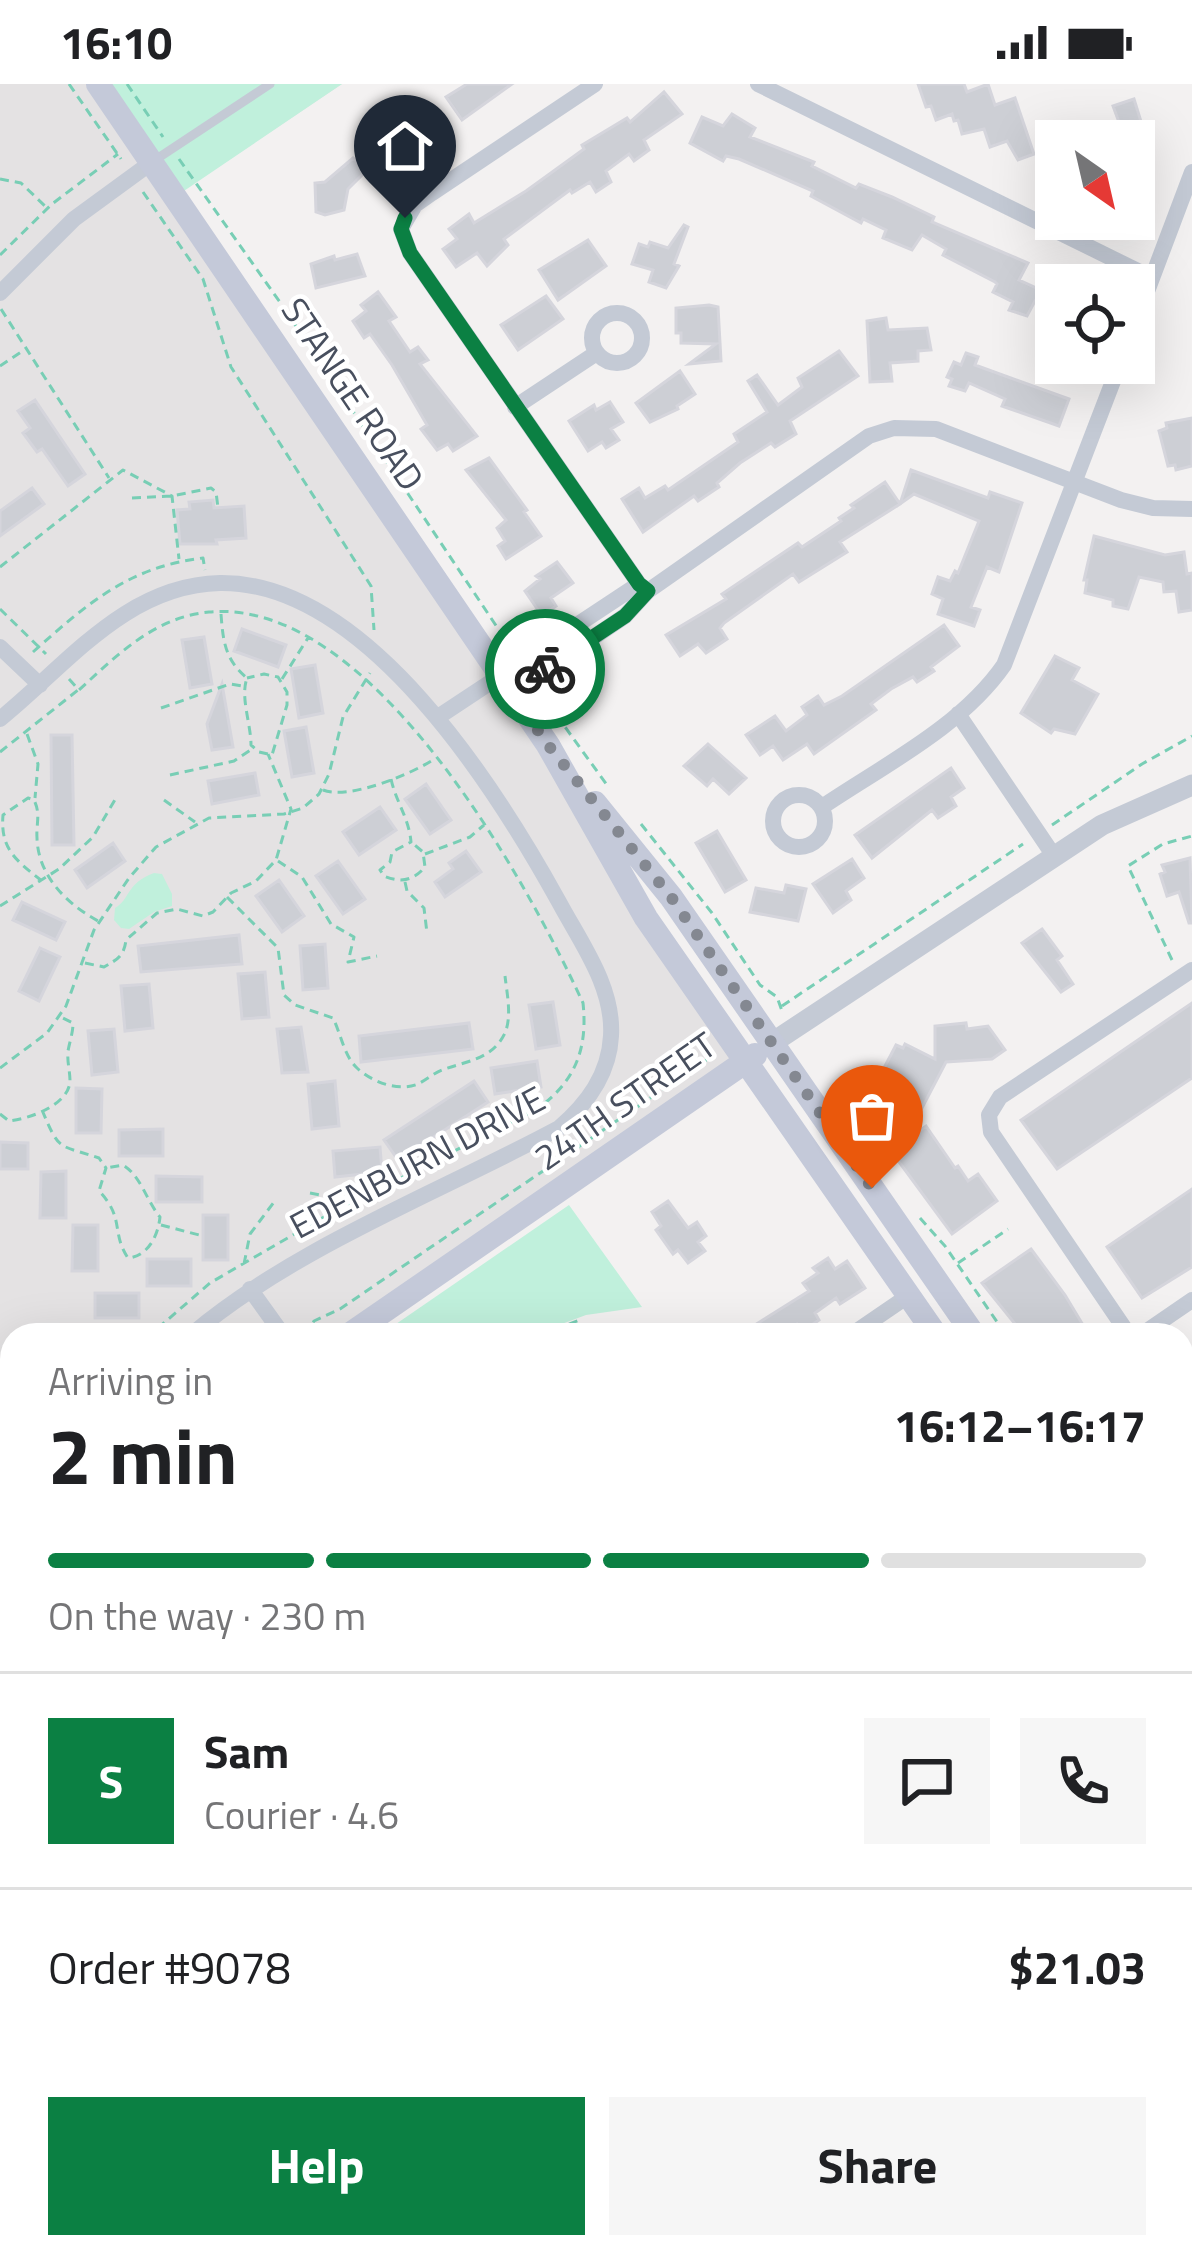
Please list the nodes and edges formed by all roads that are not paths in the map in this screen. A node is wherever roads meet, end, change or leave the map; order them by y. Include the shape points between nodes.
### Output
1 (98, 84) edge
2 (270, 84) edge
3 (595, 84) edge
4 (758, 84) edge
5 (152, 162) junction
6 (1192, 172) edge
7 (1124, 264) edge
8 (1155, 273) edge
9 (0, 293) edge
10 (595, 354) dead end
11 (1112, 384) edge
12 (515, 407) junction
13 (1074, 483) junction
14 (1192, 509) edge
15 (644, 587) junction
16 (0, 647) edge
17 (509, 673) junction
18 (40, 686) junction
19 (958, 714) junction
20 (438, 717) junction
21 (0, 719) edge
22 (548, 745) junction
23 (1192, 785) edge
24 (822, 807) dead end
25 (1054, 856) junction
26 (1186, 974) edge
27 (772, 1043) junction
28 (746, 1061) junction
29 (250, 1289) junction
30 (908, 1295) junction
31 (1192, 1300) edge
32 (206, 1323) edge
33 (274, 1323) edge
34 (366, 1323) edge
35 (868, 1323) edge
36 (928, 1323) edge
37 (966, 1323) edge
38 (1121, 1323) edge
39 (1158, 1323) edge

1 - 5 main road, STANGE ROAD
2 - 5 lane
3 - 12 street via 432,193 401,229
4 - 7 street
5 - 9 street via 74,219
5 - 17 main road, STANGE ROAD
6 - 8 street
10 - 12 street
11 - 13 street
12 - 15 street
13 - 14 street via 1153,508
13 - 15 street via 936,430 894,428 869,436
13 - 19 street via 1004,665
15 - 17 street
16 - 18 street
17 - 20 street
17 - 22 main road, STANGE ROAD
18 - 20 street, EDENBURN DRIVE via 117,616 158,596 222,583 329,619
18 - 21 street, EDENBURN DRIVE
19 - 24 street
19 - 25 street
20 - 29 street, EDENBURN DRIVE via 518,828 601,979 608,1058 581,1108 559,1128
22 - 27 main road, STANGE ROAD via 671,897
22 - 28 main road, STANGE ROAD via 646,918
23 - 25 street, 24TH STREET
25 - 27 street, 24TH STREET
26 - 38 street via 1000,1096 989,1114 991,1132
27 - 28 main road, 24TH STREET
27 - 37 main road, STANGE ROAD
28 - 30 main road, STANGE ROAD
28 - 34 main road, 24TH STREET
29 - 32 street, EDENBURN DRIVE
29 - 33 street
30 - 35 street
30 - 36 main road, STANGE ROAD
31 - 39 street

